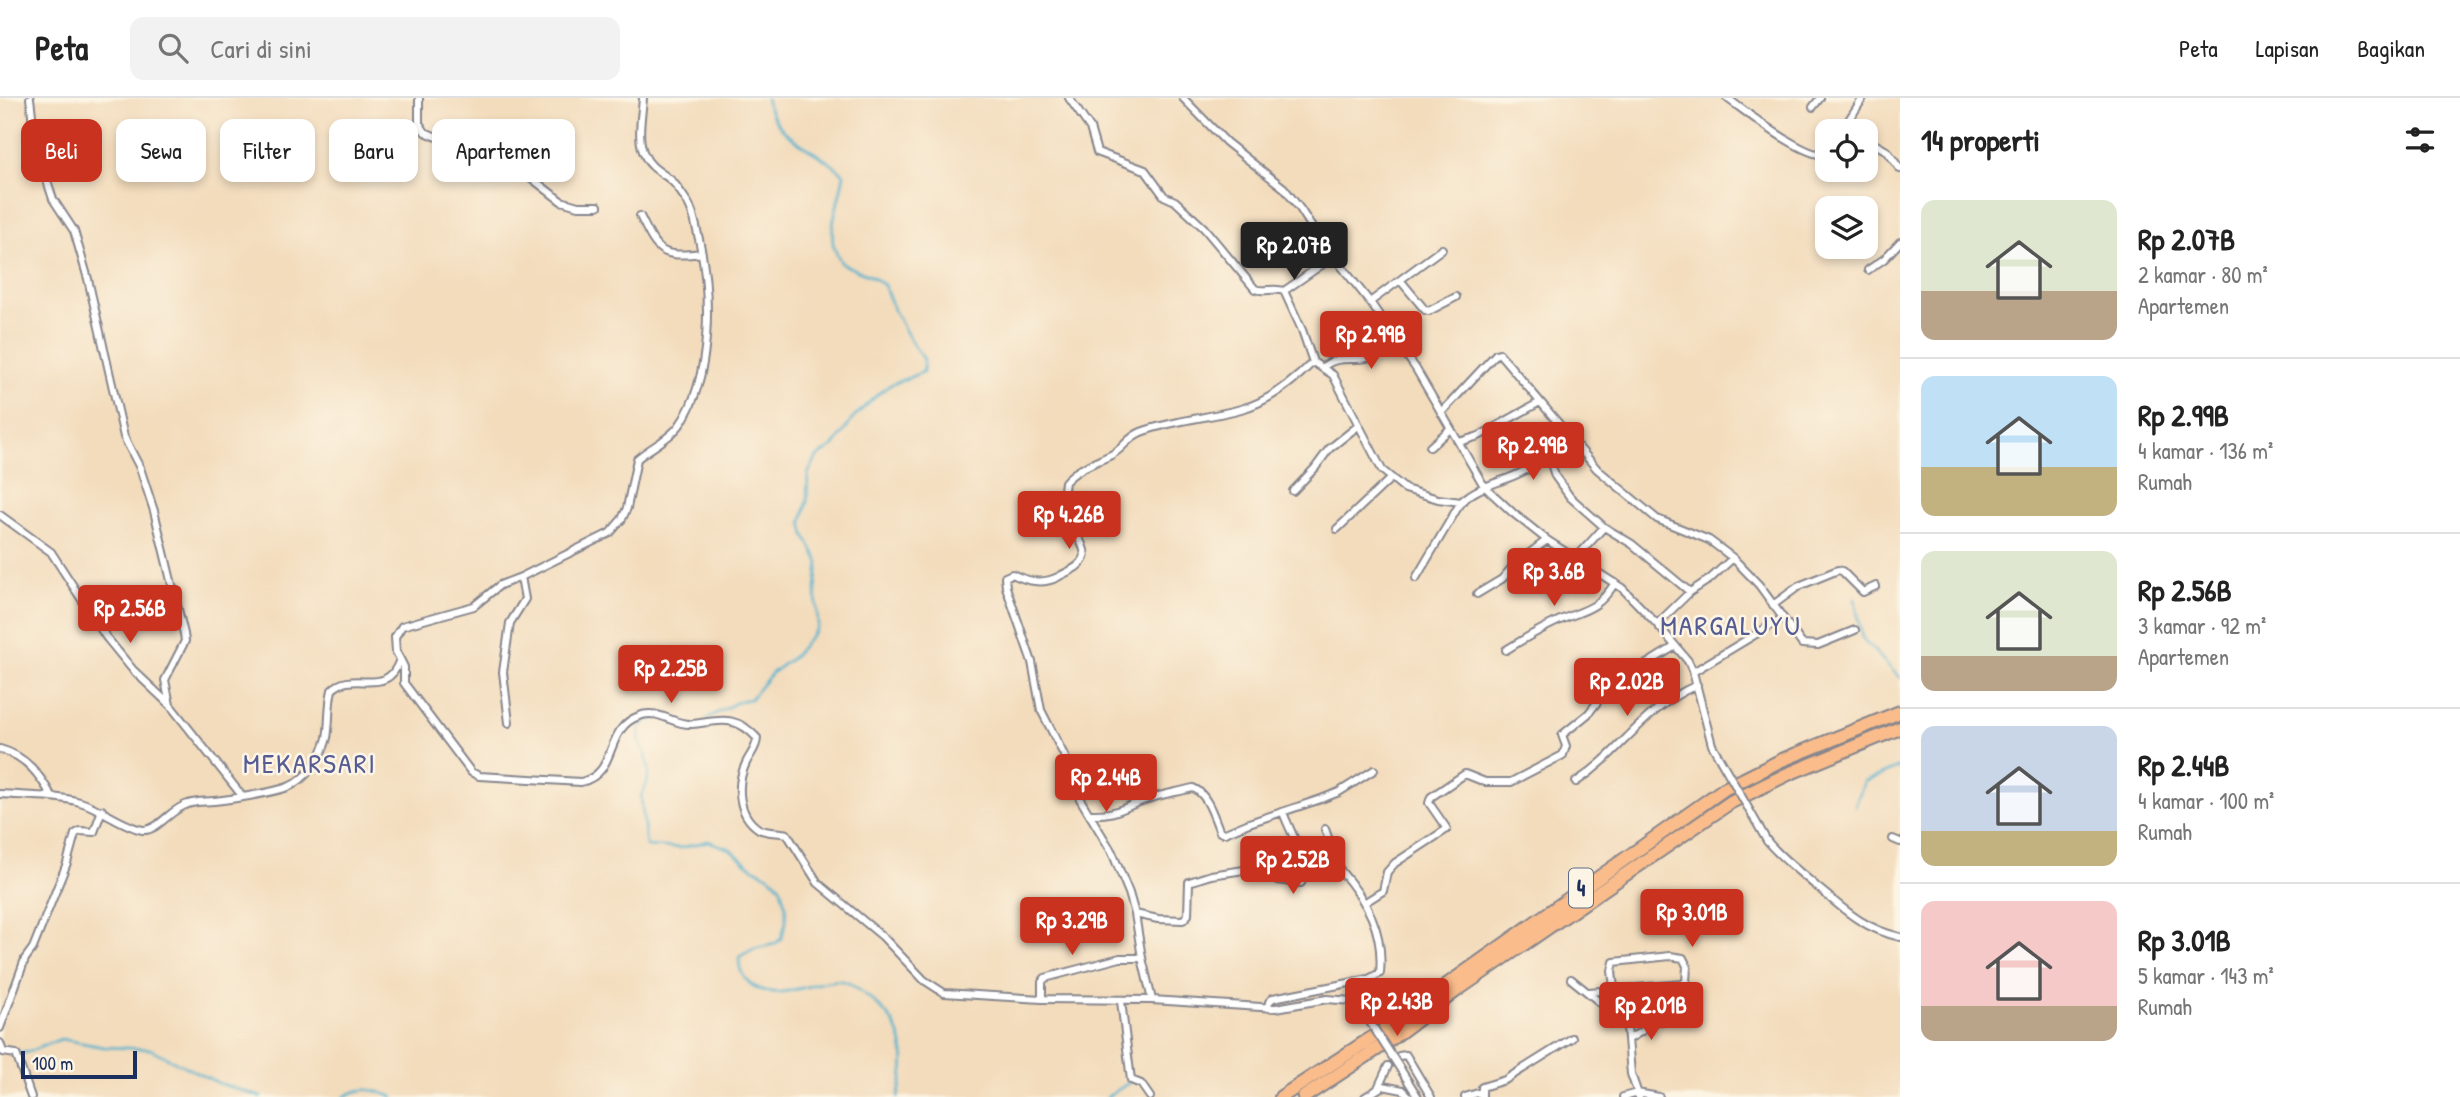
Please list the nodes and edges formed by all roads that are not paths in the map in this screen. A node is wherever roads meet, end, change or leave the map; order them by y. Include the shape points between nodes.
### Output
1 (30, 98) edge
2 (419, 98) edge
3 (643, 98) edge
4 (1069, 98) edge
5 (1183, 98) edge
6 (1727, 98) edge
7 (1820, 98) edge
8 (1863, 98) edge
9 (1813, 107) dead end
10 (1851, 119) edge
11 (1878, 146) edge
12 (1815, 155) edge
13 (1900, 169) edge
14 (598, 206) dead end
15 (640, 216) dead end
16 (1900, 242) edge
17 (1442, 248) dead end
18 (702, 253) junction
19 (1333, 257) junction
20 (1868, 270) dead end
21 (1400, 280) junction
22 (1284, 291) junction
23 (1456, 297) dead end
24 (1370, 302) junction
25 (1395, 340) junction
26 (1313, 362) junction
27 (1322, 368) junction
28 (1540, 402) junction
29 (1441, 413) junction
30 (1359, 426) junction
31 (1450, 429) junction
32 (1573, 440) junction
33 (1459, 442) junction
34 (1430, 447) dead end
35 (1549, 457) junction
36 (1390, 479) junction
37 (1484, 486) junction
38 (1293, 491) dead end
39 (1461, 502) junction
40 (0, 515) edge
41 (1604, 527) junction
42 (1337, 529) dead end
43 (1547, 540) junction
44 (1576, 558) junction
45 (1733, 558) junction
46 (522, 577) junction
47 (1416, 578) dead end
48 (1615, 583) junction
49 (1877, 586) dead end
50 (1690, 592) junction
51 (1477, 594) dead end
52 (1773, 605) junction
53 (1781, 619) junction
54 (1657, 624) junction
55 (1855, 630) dead end
56 (1674, 647) junction
57 (1506, 650) dead end
58 (400, 659) junction
59 (1693, 672) junction
60 (1697, 685) junction
61 (170, 705) junction
62 (1900, 712) edge
63 (509, 723) dead end
64 (1900, 728) edge
65 (0, 749) edge
66 (1374, 770) dead end
67 (1576, 782) dead end
68 (0, 794) edge
69 (52, 797) junction
70 (243, 797) junction
71 (102, 810) junction
72 (1283, 812) junction
73 (1088, 814) junction
74 (1325, 829) dead end
75 (1340, 870) junction
76 (1305, 873) junction
77 (1364, 903) junction
78 (1135, 914) junction
79 (1900, 937) edge
80 (1142, 958) junction
81 (1571, 979) dead end
82 (1614, 988) junction
83 (1309, 992) junction
84 (1588, 992) junction
85 (1042, 999) junction
86 (1152, 1000) junction
87 (1121, 1001) junction
88 (1311, 1002) junction
89 (1604, 1006) junction
90 (1268, 1008) junction
91 (1623, 1021) junction
92 (1647, 1021) junction
93 (1670, 1021) dead end
94 (0, 1028) edge
95 (1572, 1038) dead end
96 (1629, 1040) junction
97 (0, 1043) edge
98 (1399, 1056) dead end
99 (1388, 1066) dead end
100 (1378, 1088) junction
101 (1481, 1094) edge
102 (1638, 1095) edge
103 (31, 1097) edge
104 (1150, 1097) edge
105 (1280, 1097) edge
106 (1304, 1097) edge
107 (1365, 1097) edge
108 (1410, 1097) edge
109 (1418, 1097) edge
110 (1431, 1097) edge
111 (1456, 1097) edge
112 (1465, 1097) edge
113 (1623, 1097) edge
114 (1659, 1097) edge

1 - 61 street via 41,162 53,199 74,231 124,437 154,511 184,634 164,684
2 - 14 street via 419,123 425,132 530,177 561,201
3 - 18 street via 645,158 674,183 690,206
4 - 22 street via 1090,128 1097,152 1145,170 1164,196 1204,228 1255,289
5 - 19 street via 1226,142 1284,188
6 - 12 street
7 - 9 street
8 - 10 street
11 - 13 street
15 - 18 street via 662,251 678,256
16 - 20 street
17 - 21 street
18 - 46 street via 708,306 706,344 687,412 666,439 638,459 627,508 610,533
19 - 22 street
19 - 24 street
21 - 23 street via 1425,310
21 - 24 street
22 - 26 street
24 - 25 street
25 - 27 street via 1368,358 1339,358
25 - 29 street
26 - 27 street
26 - 73 street via 1265,399 1243,409 1140,432 1116,453 1080,469 1064,488 1068,519 1084,551 1083,561 1053,579 1028,581 1012,574 1005,578 1032,662 1041,710
27 - 30 street via 1333,375
28 - 29 street via 1497,353
28 - 32 street
28 - 33 street
29 - 31 street
30 - 36 street via 1377,464
30 - 38 street via 1329,449
31 - 33 street
31 - 34 street
32 - 35 street
32 - 45 street via 1597,469 1657,519 1709,540
33 - 37 street
35 - 37 street
35 - 41 street via 1555,476 1570,497
36 - 39 street via 1405,489
36 - 42 street
37 - 39 street
37 - 43 street
39 - 47 street
40 - 61 street via 51,552 106,638
41 - 44 street
41 - 50 street
43 - 44 street
43 - 51 street
44 - 48 street
45 - 50 street
45 - 52 street
46 - 58 street via 500,585 474,606 402,626 394,638
46 - 63 street via 525,599 510,623 503,672
48 - 54 street
48 - 57 street via 1604,599 1584,613 1558,621
49 - 52 street via 1863,592 1838,570 1799,586
50 - 54 street
52 - 53 street
53 - 55 street via 1802,644 1818,645
53 - 59 street
54 - 56 street
56 - 59 street
56 - 77 street via 1609,687 1588,714 1562,735 1563,755 1511,782 1486,782 1465,774 1431,797 1429,803 1447,829 1395,863 1387,872 1383,891
58 - 70 street via 396,673 386,680 346,682 332,690 322,752 298,781
58 - 85 street via 404,683 471,772 479,776 581,782 597,776 617,732 636,716 655,714 684,725 726,719 741,725 757,738 738,792 751,820 760,829 787,834 818,883 883,937 924,980 944,993
59 - 60 street
60 - 67 street via 1658,706 1603,762
60 - 79 street, bridge via 1712,745 1779,856 1848,913 1874,930
61 - 70 street
62 - 105 highway, 4 via 1724,789 1373,1037
64 - 106 highway, 4 via 1731,802
65 - 69 street via 32,768
66 - 72 street via 1339,792
68 - 69 street
69 - 71 street
70 - 71 street via 184,805 148,830
71 - 94 street via 94,832 75,834
72 - 73 street via 1220,832 1204,797 1193,788 1145,800 1120,812
72 - 76 street
73 - 78 street via 1112,852
74 - 75 street
75 - 76 street
75 - 77 street
76 - 78 street via 1301,883 1278,880 1262,867 1199,877 1188,885 1188,915 1183,920
77 - 83 street via 1378,929 1380,973
78 - 80 street
80 - 85 street via 1120,958 1045,978
80 - 86 street
81 - 84 street
82 - 82 street via 1682,984 1686,966 1683,958 1670,956 1614,962
82 - 84 street
82 - 89 street
83 - 88 street
83 - 90 street via 1270,999
84 - 89 street
85 - 87 street
86 - 87 street
86 - 90 street
87 - 104 street via 1130,1080 1141,1084
88 - 90 street
88 - 109 street, bridge via 1352,1001
89 - 91 street
91 - 92 street
91 - 96 street
92 - 93 street
92 - 96 street
95 - 101 street via 1505,1080 1482,1087
96 - 102 street via 1631,1074
97 - 103 street via 3,1052 16,1055
98 - 110 street via 1406,1055
99 - 100 street
100 - 107 street
100 - 108 street via 1403,1090
101 - 112 street
102 - 113 street
102 - 114 street
111 - 112 street

